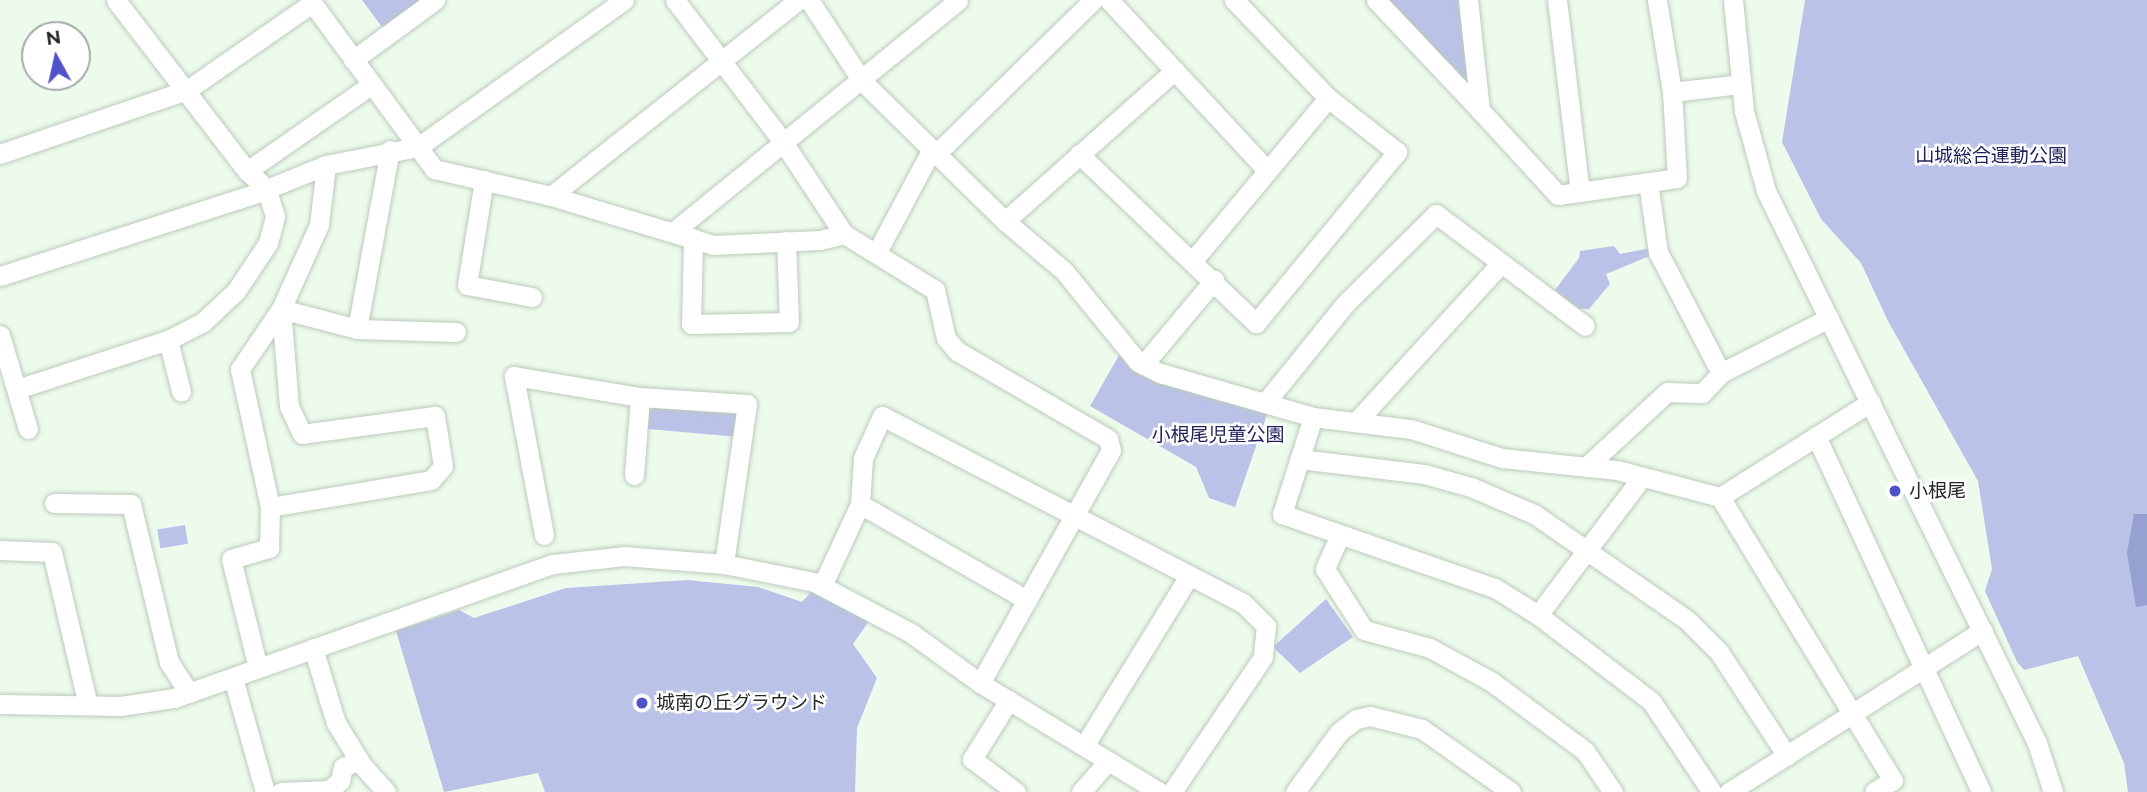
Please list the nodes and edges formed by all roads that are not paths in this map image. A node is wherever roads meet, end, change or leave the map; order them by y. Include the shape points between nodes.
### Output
1 (435, 0) edge
2 (624, 0) edge
3 (675, 0) edge
4 (798, 0) edge
5 (809, 0) edge
6 (958, 0) edge
7 (1093, 0) edge
8 (1109, 0) edge
9 (1234, 0) edge
10 (1376, 0) edge
11 (1468, 0) edge
12 (1557, 0) edge
13 (1657, 0) edge
14 (1733, 0) edge
15 (311, 1) edge
16 (125, 3) edge
17 (354, 60) junction
18 (719, 61) junction
19 (1175, 70) junction
20 (862, 81) junction
21 (372, 84) junction
22 (1740, 84) junction
23 (187, 90) junction
24 (1672, 92) junction
25 (1328, 98) junction
26 (1480, 110) junction
27 (783, 142) junction
28 (418, 147) junction
29 (390, 150) junction
30 (934, 152) junction
31 (0, 154) edge
32 (1079, 155) junction
33 (326, 164) junction
34 (1268, 170) junction
35 (247, 171) junction
36 (484, 180) junction
37 (1648, 182) junction
38 (266, 188) junction
39 (1580, 192) junction
40 (551, 196) junction
41 (1005, 221) junction
42 (673, 232) junction
43 (844, 234) junction
44 (693, 238) junction
45 (786, 241) junction
46 (877, 252) junction
47 (1194, 259) junction
48 (1501, 263) junction
49 (0, 276) edge
50 (1214, 280) junction
51 (532, 297) dead end
52 (281, 309) junction
53 (1829, 318) junction
54 (1585, 326) dead end
55 (357, 329) junction
56 (456, 332) dead end
57 (0, 335) edge
58 (167, 340) junction
59 (1143, 365) junction
60 (1721, 373) junction
61 (17, 390) junction
62 (181, 391) dead end
63 (640, 397) junction
64 (1871, 402) junction
65 (1265, 404) junction
66 (1313, 417) junction
67 (1356, 422) junction
68 (28, 429) dead end
69 (1816, 436) junction
70 (1300, 460) junction
71 (1587, 466) junction
72 (634, 475) dead end
73 (1642, 477) junction
74 (1720, 497) junction
75 (54, 503) dead end
76 (860, 503) junction
77 (271, 507) junction
78 (1073, 517) junction
79 (544, 535) dead end
80 (1339, 537) junction
81 (0, 549) edge
82 (1587, 550) junction
83 (724, 564) junction
84 (1189, 576) junction
85 (822, 586) junction
86 (1027, 600) junction
87 (1538, 615) junction
88 (1983, 630) junction
89 (313, 648) junction
90 (258, 668) junction
91 (1921, 670) junction
92 (233, 678) junction
93 (980, 682) junction
94 (189, 693) junction
95 (1009, 700) junction
96 (0, 703) edge
97 (88, 705) junction
98 (1854, 713) junction
99 (1084, 746) junction
100 (1787, 755) junction
101 (359, 760) junction
102 (1108, 761) junction
103 (265, 792) edge
104 (281, 792) edge
105 (386, 792) edge
106 (1016, 792) edge
107 (1081, 792) edge
108 (1159, 792) edge
109 (1172, 792) edge
110 (1295, 792) edge
111 (1511, 792) edge
112 (1613, 792) edge
113 (1712, 792) edge
114 (1729, 792) edge
115 (1874, 792) edge
116 (1981, 792) edge
117 (2053, 792) edge

1 - 17 street
2 - 28 street
3 - 18 street
4 - 18 street
5 - 20 street
6 - 20 street
7 - 30 street
8 - 19 street
9 - 25 street
10 - 26 street
11 - 26 street
12 - 39 street
13 - 24 street
14 - 22 street
15 - 17 street
15 - 23 street
16 - 23 street
17 - 21 street
18 - 27 street
18 - 40 street
19 - 32 street
19 - 34 street
20 - 27 street
20 - 30 street
21 - 28 street
21 - 35 street
22 - 24 street
22 - 53 street via 1751,146 1766,191
23 - 31 street
23 - 35 street
24 - 37 street via 1677,178
25 - 34 street
25 - 50 street via 1397,152 1256,323
26 - 39 street via 1558,195
27 - 42 street
27 - 43 street
28 - 29 street
28 - 36 street via 433,169
29 - 33 street
29 - 55 street
30 - 41 street
30 - 46 street
32 - 41 street
32 - 47 street
33 - 38 street
33 - 52 street via 319,225
34 - 47 street
35 - 38 street
36 - 40 street
36 - 51 street via 467,285
37 - 39 street
37 - 60 street via 1658,251
38 - 49 street
38 - 58 street via 275,216 268,243 236,291 203,322
40 - 42 street
41 - 59 street via 1063,271
42 - 44 street
43 - 45 street
43 - 46 street
44 - 45 street via 713,245
44 - 45 street via 691,324 789,322
46 - 78 street via 935,290 946,338 957,351 1108,439 1111,450
47 - 50 street
48 - 54 street
48 - 65 street via 1436,214 1345,304
48 - 67 street
50 - 59 street
52 - 55 street
52 - 77 street via 240,369
52 - 77 street via 289,406 302,434 435,416 443,466 431,480
53 - 60 street
53 - 64 street
55 - 56 street
57 - 61 street
58 - 61 street
58 - 62 street
59 - 65 street
60 - 71 street via 1702,393 1667,392
61 - 68 street
63 - 72 street
63 - 79 street via 514,376
63 - 83 street via 747,404
64 - 69 street
64 - 88 street
65 - 66 street
66 - 67 street
66 - 70 street
67 - 71 street via 1411,429 1502,458
69 - 74 street
69 - 91 street
70 - 80 street via 1282,514
70 - 82 street via 1424,474 1471,487 1534,514
71 - 73 street
73 - 74 street
73 - 82 street
74 - 98 street
75 - 94 street via 131,504 169,662
76 - 78 street via 863,458 882,416
76 - 85 street
76 - 86 street
77 - 90 street via 269,548 231,559
78 - 84 street
78 - 86 street
80 - 87 street via 1495,588
80 - 112 street via 1325,569 1364,630 1430,648 1492,681 1585,751
81 - 97 street via 52,552
82 - 87 street
82 - 100 street via 1687,620 1719,652
83 - 85 street
83 - 89 street via 624,556 553,564
84 - 99 street
84 - 109 street via 1243,603 1266,626 1263,657
85 - 93 street via 911,633
86 - 93 street
87 - 113 street via 1651,701
88 - 91 street
88 - 117 street via 2037,743
89 - 90 street
89 - 101 street via 336,723
90 - 92 street
91 - 98 street
91 - 116 street
92 - 94 street
92 - 103 street
93 - 95 street
94 - 97 street via 121,706
95 - 99 street
95 - 106 street via 972,759
96 - 97 street
98 - 100 street
98 - 115 street via 1893,780
99 - 102 street
100 - 114 street
101 - 104 street via 343,768 340,781 329,790
101 - 105 street
102 - 107 street
102 - 108 street
110 - 111 street via 1339,732 1356,719 1370,716 1422,729

